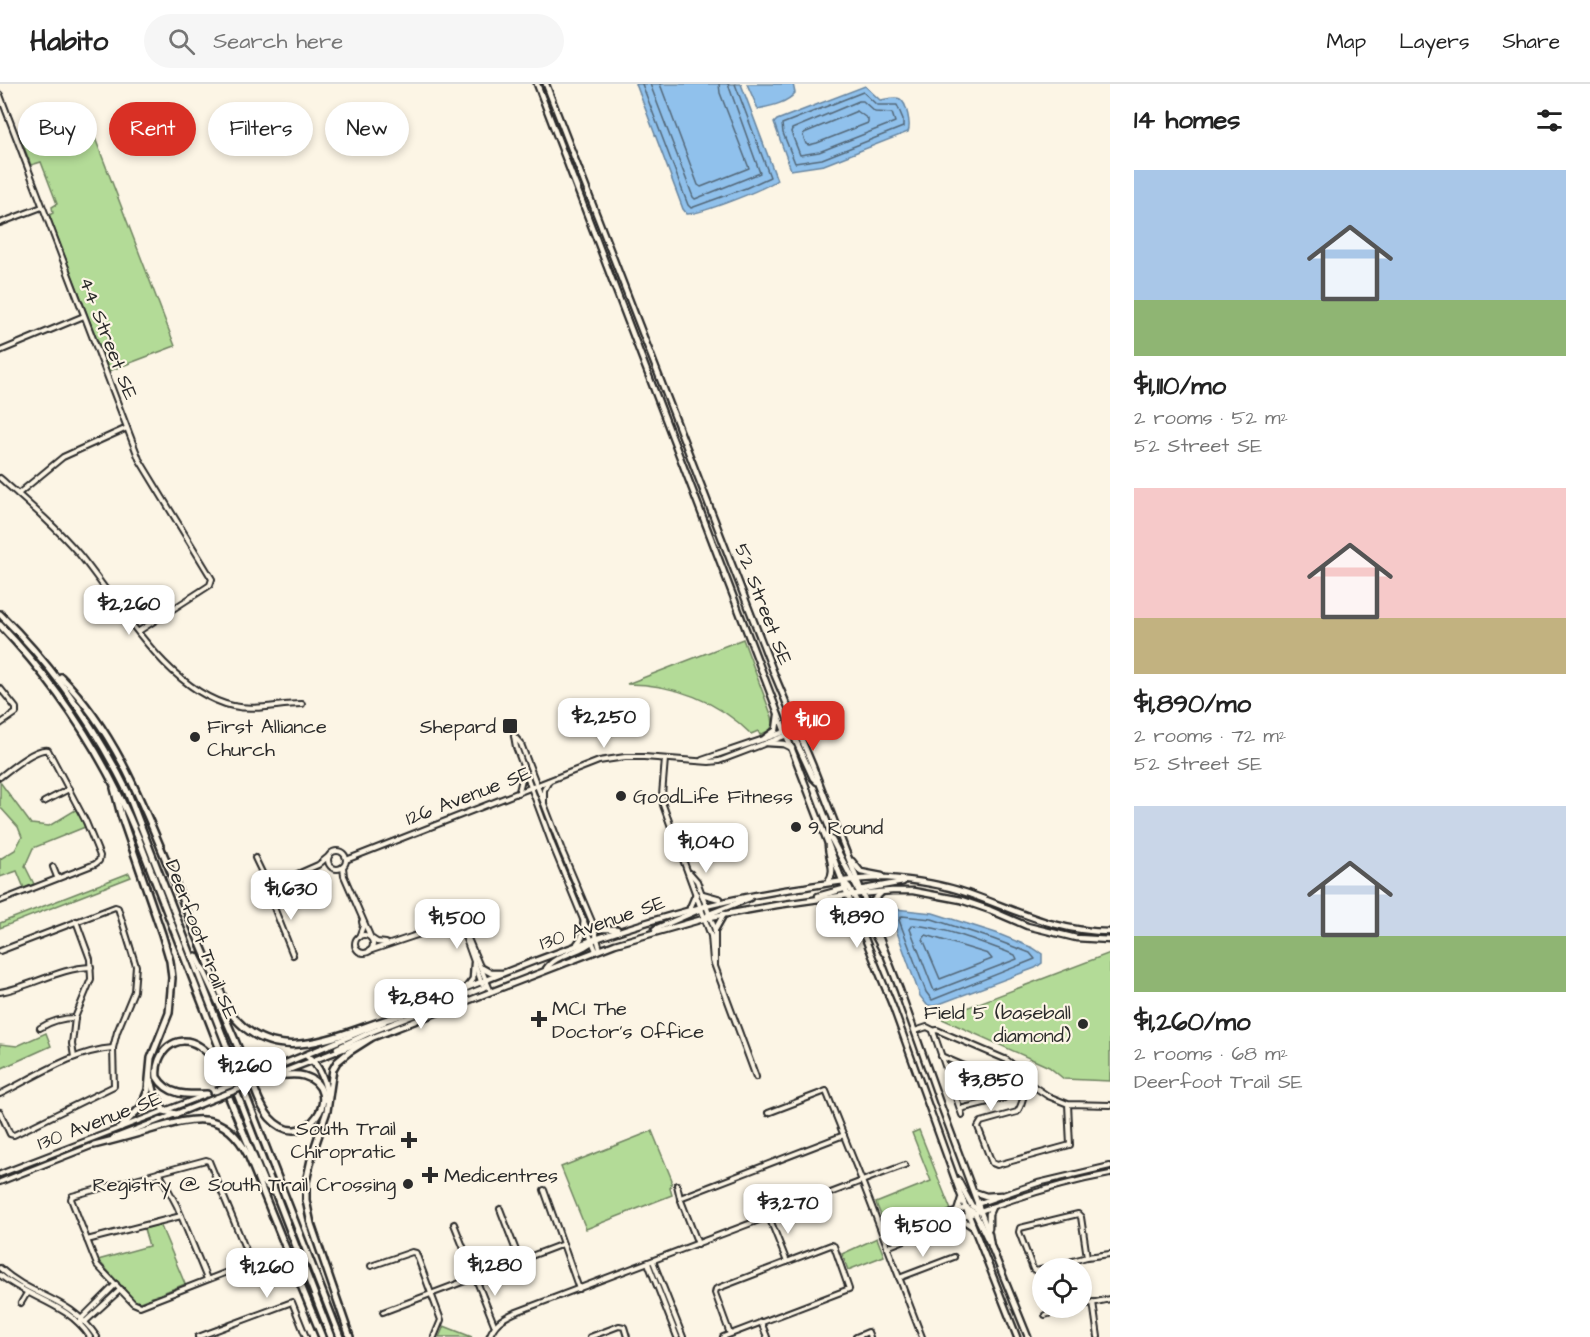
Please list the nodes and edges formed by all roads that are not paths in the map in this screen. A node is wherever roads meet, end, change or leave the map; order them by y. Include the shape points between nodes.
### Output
1 (537, 84) edge
2 (546, 84) edge
3 (0, 95) edge
4 (42, 207) junction
5 (0, 223) edge
6 (84, 316) junction
7 (0, 351) edge
8 (127, 428) junction
9 (0, 478) edge
10 (18, 494) junction
11 (0, 614) edge
12 (0, 625) edge
13 (138, 631) junction
14 (38, 655) junction
15 (0, 688) edge
16 (302, 704) dead end
17 (777, 709) junction
18 (0, 724) edge
19 (797, 729) junction
20 (788, 734) junction
21 (766, 741) junction
22 (792, 748) junction
23 (665, 759) junction
24 (525, 770) junction
25 (0, 777) edge
26 (111, 777) junction
27 (549, 780) junction
28 (819, 784) junction
29 (536, 785) junction
30 (531, 787) junction
31 (69, 789) junction
32 (519, 791) junction
33 (45, 802) dead end
34 (544, 806) junction
35 (825, 835) junction
36 (828, 842) junction
37 (843, 847) junction
38 (329, 856) junction
39 (255, 858) dead end
40 (346, 859) junction
41 (329, 864) junction
42 (318, 865) junction
43 (53, 867) dead end
44 (343, 867) junction
45 (335, 869) junction
46 (344, 876) junction
47 (57, 877) junction
48 (910, 881) junction
49 (844, 882) junction
50 (269, 883) junction
51 (827, 884) junction
52 (937, 885) junction
53 (854, 889) junction
54 (886, 891) junction
55 (271, 892) junction
56 (265, 894) junction
57 (699, 894) junction
58 (755, 895) junction
59 (271, 900) junction
60 (726, 900) junction
61 (810, 900) junction
62 (0, 901) edge
63 (702, 907) junction
64 (690, 909) junction
65 (854, 909) junction
66 (724, 914) junction
67 (708, 917) junction
68 (362, 918) junction
69 (584, 920) junction
70 (76, 921) junction
71 (873, 921) junction
72 (592, 924) junction
73 (463, 930) junction
74 (620, 930) junction
75 (715, 930) junction
76 (183, 932) junction
77 (1110, 932) edge
78 (649, 933) junction
79 (358, 938) junction
80 (371, 938) junction
81 (593, 940) junction
82 (1110, 940) edge
83 (390, 943) junction
84 (577, 944) junction
85 (598, 950) junction
86 (0, 951) edge
87 (369, 951) junction
88 (292, 954) dead end
89 (887, 957) junction
90 (474, 963) junction
91 (716, 964) junction
92 (91, 967) junction
93 (482, 968) junction
94 (546, 969) junction
95 (506, 973) junction
96 (486, 988) junction
97 (464, 990) junction
98 (0, 992) edge
99 (402, 1014) junction
100 (75, 1018) junction
101 (40, 1028) dead end
102 (933, 1030) junction
103 (915, 1031) junction
104 (371, 1038) junction
105 (113, 1048) junction
106 (328, 1054) junction
107 (307, 1056) junction
108 (941, 1056) junction
109 (74, 1057) junction
110 (314, 1060) junction
111 (1010, 1063) junction
112 (149, 1068) junction
113 (272, 1076) junction
114 (756, 1077) dead end
115 (1007, 1084) junction
116 (1030, 1084) junction
117 (0, 1094) edge
118 (207, 1094) junction
119 (217, 1094) junction
120 (1068, 1104) junction
121 (1110, 1105) edge
122 (960, 1109) junction
123 (164, 1111) junction
124 (327, 1111) junction
125 (0, 1112) edge
126 (768, 1113) dead end
127 (176, 1114) junction
128 (962, 1116) dead end
129 (121, 1127) junction
130 (844, 1135) junction
131 (94, 1145) junction
132 (904, 1165) dead end
133 (1110, 1166) edge
134 (159, 1172) junction
135 (954, 1173) junction
136 (0, 1174) edge
137 (1110, 1174) edge
138 (862, 1181) junction
139 (0, 1182) edge
140 (677, 1185) dead end
141 (544, 1191) dead end
142 (974, 1191) junction
143 (960, 1193) junction
144 (276, 1195) junction
145 (1001, 1195) junction
146 (680, 1198) junction
147 (975, 1204) junction
148 (992, 1207) junction
149 (966, 1208) junction
150 (500, 1209) dead end
151 (981, 1211) junction
152 (957, 1212) junction
153 (972, 1214) junction
154 (181, 1216) junction
155 (770, 1217) junction
156 (957, 1220) junction
157 (454, 1224) dead end
158 (974, 1229) junction
159 (989, 1234) junction
160 (87, 1240) junction
161 (885, 1240) junction
162 (563, 1244) junction
163 (698, 1244) junction
164 (991, 1246) junction
165 (887, 1247) junction
166 (1110, 1254) edge
167 (954, 1257) dead end
168 (1087, 1257) junction
169 (520, 1261) junction
170 (651, 1262) junction
171 (787, 1262) junction
172 (371, 1266) dead end
173 (0, 1268) edge
174 (0, 1275) edge
175 (476, 1277) junction
176 (900, 1278) junction
177 (207, 1279) junction
178 (116, 1284) junction
179 (121, 1289) junction
180 (579, 1289) junction
181 (27, 1293) junction
182 (431, 1294) junction
183 (1110, 1299) edge
184 (1093, 1302) joint
185 (21, 1303) dead end
186 (383, 1312) dead end
187 (84, 1320) junction
188 (761, 1322) junction
189 (80, 1324) junction
190 (494, 1325) junction
191 (730, 1334) junction
192 (90, 1337) edge
193 (97, 1337) edge
194 (198, 1337) edge
195 (306, 1337) edge
196 (322, 1337) edge
197 (331, 1337) edge
198 (340, 1337) edge
199 (350, 1337) edge
200 (434, 1337) edge
201 (489, 1337) edge
202 (590, 1337) edge
203 (627, 1337) edge
204 (677, 1337) edge
205 (682, 1337) edge
206 (723, 1337) edge
207 (767, 1337) edge
208 (856, 1337) edge
209 (870, 1337) edge
210 (922, 1337) edge
211 (1017, 1337) edge
212 (1028, 1337) edge
213 (1098, 1337) edge

1 - 17 main road, 52 Street SE
2 - 19 main road, 52 Street SE
3 - 4 street, 44 Street SE
4 - 5 street
4 - 6 street, 44 Street SE
6 - 7 street
6 - 8 street, 44 Street SE
8 - 10 street via 63,457
8 - 13 street, 44 Street SE via 139,459 212,581
9 - 10 street
10 - 13 street via 78,553
11 - 14 highway, Deerfoot Trail SE
12 - 26 highway, Deerfoot Trail SE via 62,697
13 - 16 street via 176,674 204,696 252,708
14 - 76 highway, Deerfoot Trail SE via 61,682 113,763
14 - 99 highway via 72,689 131,779 237,1022 267,1042 295,1045 328,1039
15 - 18 street via 16,708 16,713
17 - 20 main road, 52 Street SE
17 - 21 main road via 776,730
19 - 20 street, 126 Avenue SE
19 - 28 main road, 52 Street SE
20 - 21 street, 126 Avenue SE
20 - 22 main road, 52 Street SE
20 - 28 main road
21 - 22 main road
21 - 23 street, 126 Avenue SE via 699,761
22 - 35 main road, 52 Street SE
23 - 27 street, 126 Avenue SE via 604,759
23 - 57 street via 662,800
24 - 29 street via 514,736 521,744
24 - 30 street
24 - 32 street
25 - 31 street via 43,749 48,750
26 - 112 highway via 171,968 169,1013
26 - 144 highway, Deerfoot Trail SE
27 - 29 street, 126 Avenue SE
27 - 34 street via 544,789
28 - 37 main road, 52 Street SE
29 - 30 street, 126 Avenue SE
29 - 34 street
30 - 32 street, 126 Avenue SE
30 - 69 street
31 - 33 street
31 - 47 street via 100,856 95,864
32 - 40 street, 126 Avenue SE
34 - 72 street
35 - 36 main road, 52 Street SE
35 - 53 main road via 832,840
36 - 49 main road, 52 Street SE
36 - 51 main road via 833,870
37 - 52 main road via 861,872 922,879
37 - 53 main road, 52 Street SE
38 - 40 street via 338,851
38 - 41 street
38 - 42 street
39 - 50 street via 262,877
40 - 44 street
41 - 42 street
41 - 45 street
42 - 50 street
43 - 47 street
44 - 45 street
44 - 46 street
45 - 46 street
46 - 68 street
47 - 62 street
48 - 52 main road, 130 Avenue SE
48 - 53 main road
48 - 53 main road, 130 Avenue SE via 884,878
49 - 51 main road, 130 Avenue SE
49 - 53 main road, 130 Avenue SE
50 - 55 street
50 - 56 street via 260,891
51 - 58 main road, 130 Avenue SE
52 - 77 main road, 130 Avenue SE via 1046,923
53 - 54 main road, 130 Avenue SE
53 - 61 main road, 130 Avenue SE
53 - 65 main road, 52 Street SE
53 - 71 main road, 52 Street SE
53 - 89 main road
54 - 71 main road via 875,896
54 - 82 main road, 130 Avenue SE via 932,894 990,910 1027,926 1076,938
55 - 56 street
55 - 59 street
56 - 59 street
57 - 60 main road
57 - 63 street
57 - 64 main road
58 - 60 main road, 130 Avenue SE
58 - 67 main road
59 - 88 street
60 - 63 main road, 130 Avenue SE
61 - 65 main road via 840,901
61 - 66 main road, 130 Avenue SE
63 - 64 main road, 130 Avenue SE
63 - 67 street
63 - 78 main road
64 - 74 main road, 130 Avenue SE
65 - 135 main road, 52 Street SE
66 - 67 main road, 130 Avenue SE
66 - 75 main road
67 - 75 street
67 - 78 main road, 130 Avenue SE
67 - 91 street via 711,954
68 - 79 street
68 - 80 street
69 - 81 street
69 - 84 main road
70 - 86 street
70 - 92 street
70 - 105 street via 115,906 134,954 134,991
71 - 89 main road, 52 Street SE
72 - 74 main road via 601,929
72 - 81 street
73 - 83 street via 459,924
73 - 90 street
73 - 93 street
74 - 81 main road, 130 Avenue SE
75 - 91 street
76 - 113 highway via 214,990 264,1110 287,1129 303,1128 313,1122 323,1103 315,1083 293,1074
76 - 198 highway, Deerfoot Trail SE
78 - 85 main road, 130 Avenue SE
79 - 80 street
79 - 87 street via 358,950
80 - 83 street
80 - 87 street
81 - 84 main road, 130 Avenue SE
81 - 85 street
81 - 94 main road via 550,963
83 - 87 street
84 - 95 main road, 130 Avenue SE
85 - 94 main road, 130 Avenue SE
89 - 103 main road, 52 Street SE
90 - 96 street
90 - 97 main road via 473,979
91 - 114 street
92 - 98 street via 71,969
92 - 100 street via 91,979
93 - 95 main road via 491,973
93 - 96 street
94 - 96 main road, 130 Avenue SE
95 - 96 main road, 130 Avenue SE
96 - 97 main road, 130 Avenue SE
96 - 104 main road, 130 Avenue SE
96 - 106 main road via 371,1032
97 - 99 main road, 130 Avenue SE
99 - 107 main road, 130 Avenue SE
100 - 101 street via 49,1022
100 - 109 street
102 - 103 street via 927,1027
102 - 108 street
102 - 111 street
103 - 142 main road, 52 Street SE
104 - 106 main road, 130 Avenue SE
104 - 124 highway via 337,1062
105 - 109 street
105 - 125 street via 114,1086 14,1135
106 - 110 main road, 130 Avenue SE
107 - 110 highway
107 - 119 main road, 130 Avenue SE, bridge
108 - 115 street
108 - 122 street
109 - 117 street
110 - 113 main road, 130 Avenue SE
110 - 124 highway via 325,1085
111 - 115 street
111 - 116 street
112 - 123 highway
112 - 129 highway via 144,1102
113 - 119 main road, 130 Avenue SE, bridge
115 - 122 street via 1004,1098
116 - 120 street
116 - 120 street via 1017,1113 981,1122 978,1127 992,1163 997,1166 1070,1145
118 - 119 main road, 130 Avenue SE
118 - 123 street, 130 Avenue SE
118 - 144 highway via 180,1094 159,1082 156,1070 162,1052 178,1042 189,1042 213,1059 264,1182
119 - 127 main road, 130 Avenue SE
120 - 121 street
122 - 128 street
123 - 127 highway
123 - 129 street, 130 Avenue SE
124 - 199 highway via 307,1173 306,1200
126 - 130 street via 826,1091
127 - 131 street, 130 Avenue SE
129 - 136 street, 130 Avenue SE
130 - 138 street
130 - 146 street
131 - 139 street, 130 Avenue SE
131 - 196 highway via 189,1119 213,1121 228,1128 248,1155
132 - 138 street
133 - 145 street
134 - 154 street
134 - 160 street via 72,1196
134 - 177 street via 206,1160 218,1180 250,1260
135 - 143 main road, 52 Street SE
135 - 147 main road
137 - 148 street via 1038,1191
138 - 155 street
138 - 161 street
140 - 146 street
141 - 162 street
142 - 145 main road via 986,1196
142 - 147 main road, 52 Street SE
143 - 149 main road, 52 Street SE
143 - 152 main road
144 - 197 highway, Deerfoot Trail SE
145 - 147 street
146 - 163 street
147 - 149 street
147 - 151 main road
148 - 151 street
148 - 159 main road
149 - 152 street
149 - 153 main road
150 - 169 street
151 - 153 street
151 - 159 main road
152 - 161 street
153 - 156 street
153 - 158 main road
153 - 164 main road
154 - 160 street
154 - 177 street
155 - 163 street
155 - 171 street
156 - 158 main road
156 - 165 street
157 - 175 street
158 - 211 main road
159 - 164 main road
160 - 178 street via 96,1265
161 - 165 street
162 - 169 street
162 - 180 street
163 - 170 street
164 - 212 main road
165 - 176 street
166 - 168 street
167 - 176 street
168 - 168 street via 1036,1271 1020,1228 1078,1214
169 - 175 street
170 - 180 street
170 - 204 street
170 - 205 street
171 - 188 street via 834,1246 849,1289
171 - 191 street via 716,1289
172 - 182 street via 416,1253
173 - 187 street via 20,1284 54,1299
174 - 181 street
175 - 182 street
175 - 190 street
176 - 210 street
177 - 179 street via 140,1306
178 - 179 street
178 - 187 street
179 - 187 street
180 - 190 street via 514,1313
181 - 185 street
181 - 189 street via 63,1310
182 - 186 street
182 - 200 street via 441,1320
183 - 184 street
184 - 213 street
187 - 189 street
187 - 193 street
188 - 191 street
188 - 207 street
189 - 192 street
190 - 201 street
191 - 206 street
194 - 195 street via 292,1302
202 - 203 street via 619,1326 624,1327
208 - 209 street via 868,1332

